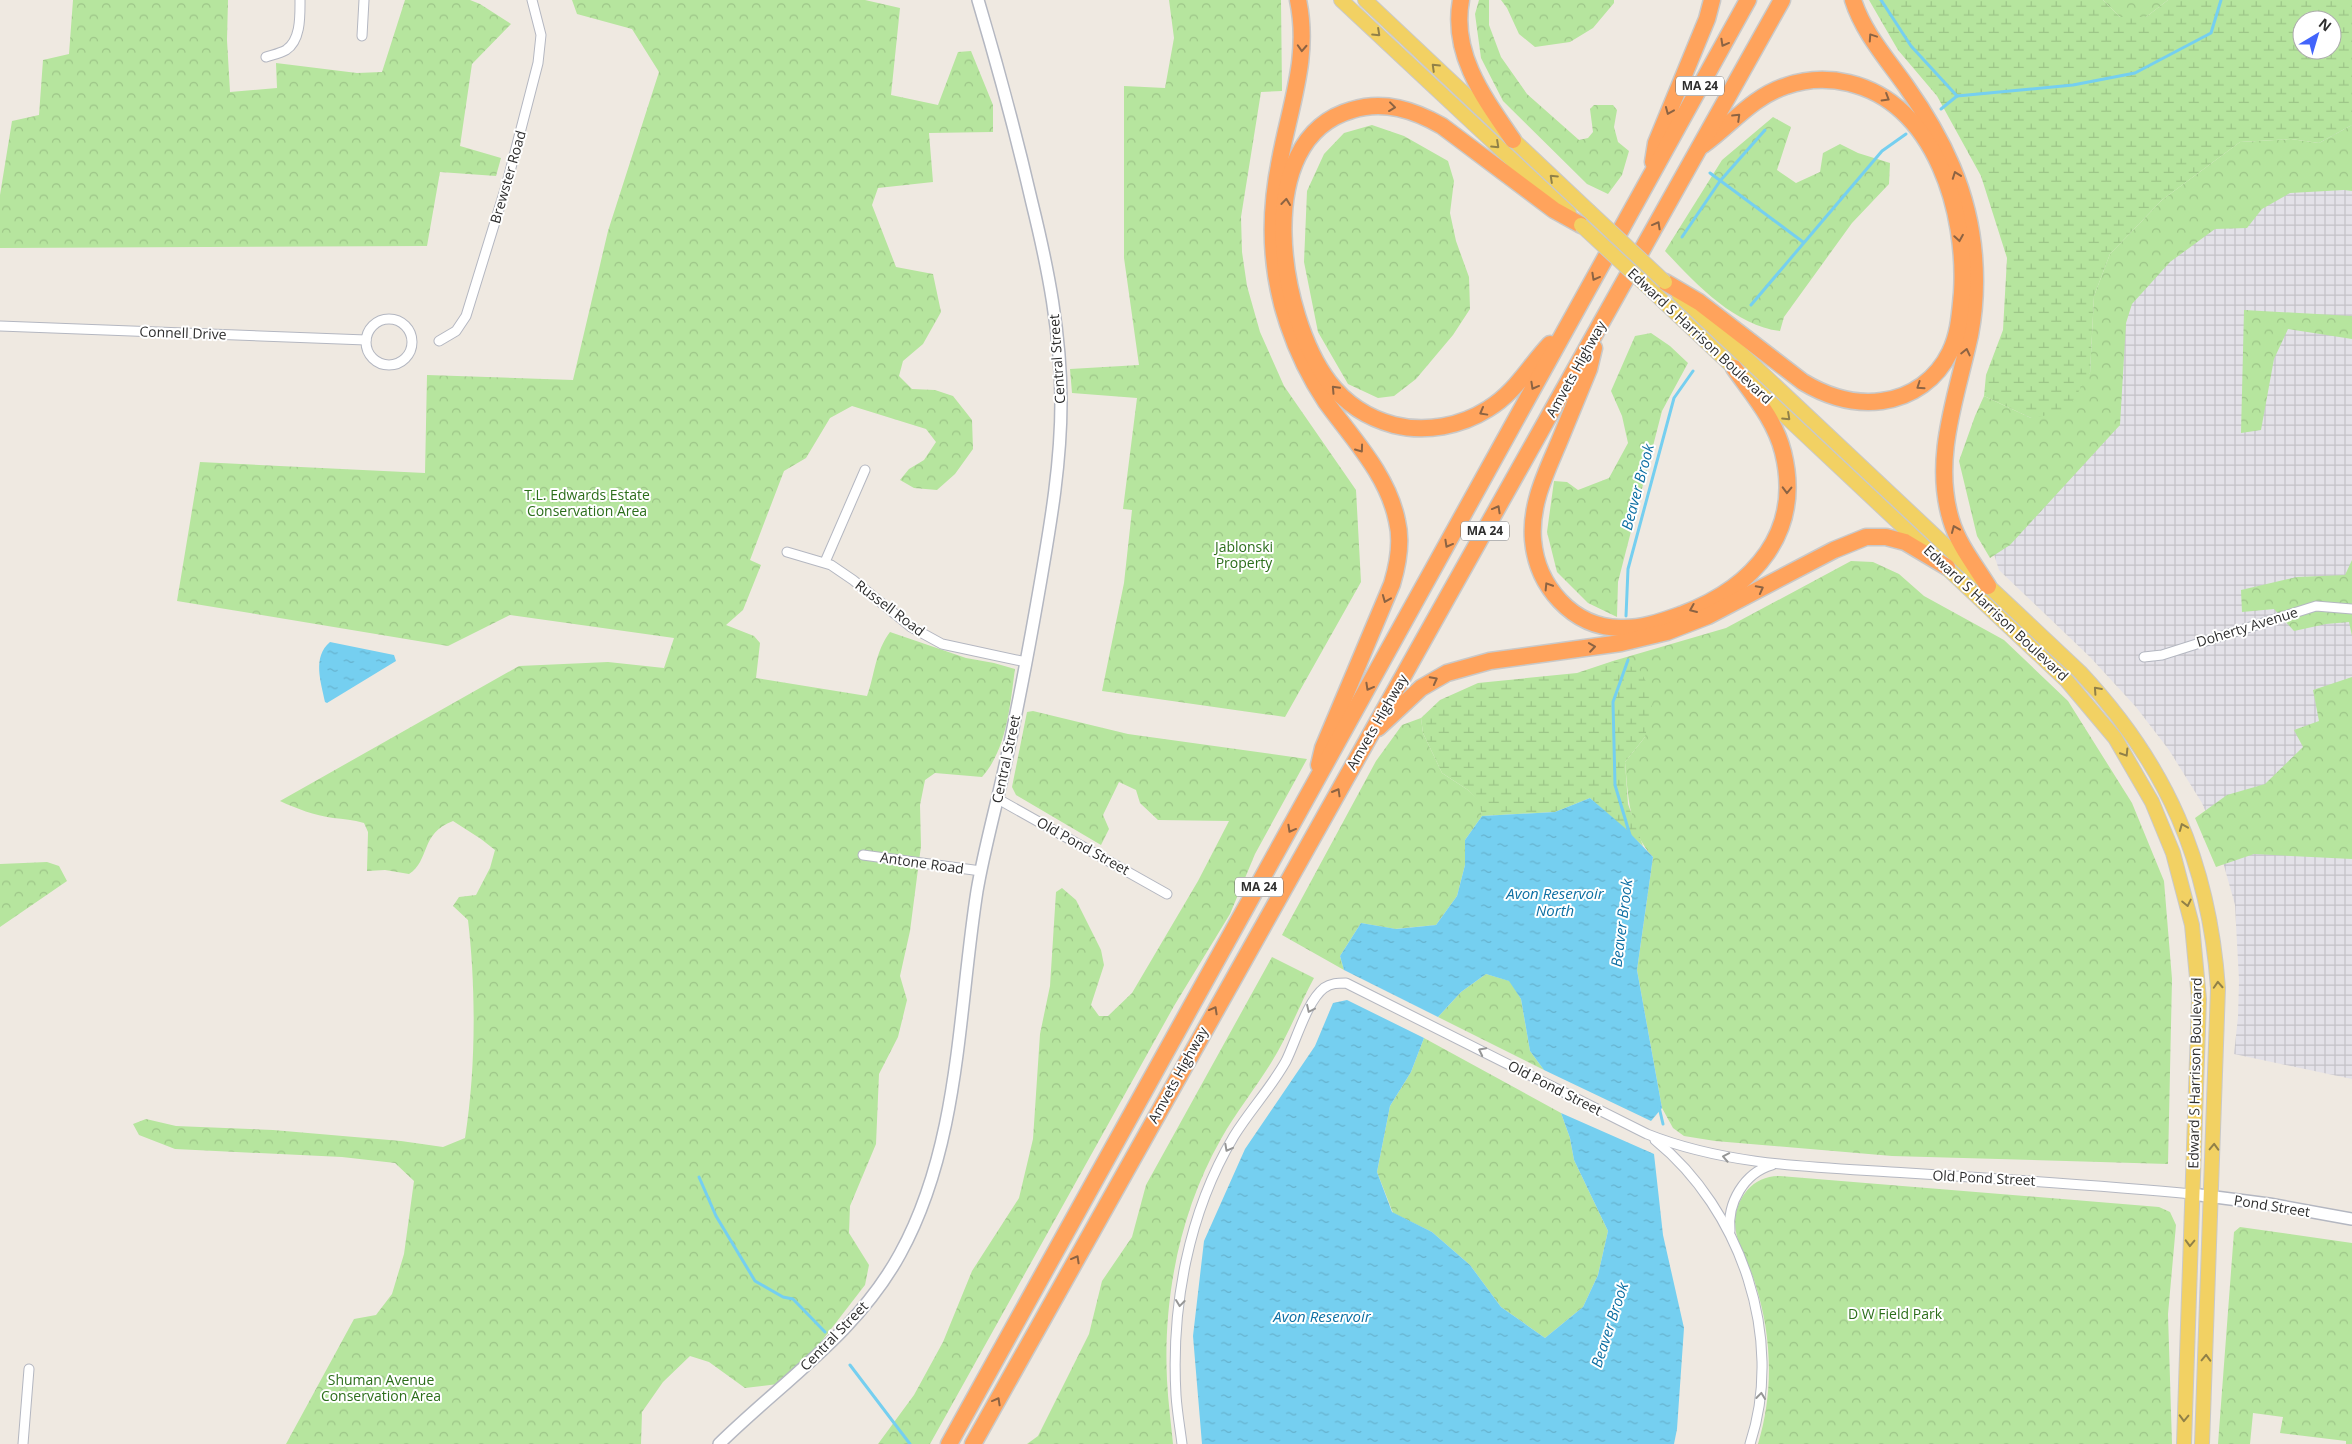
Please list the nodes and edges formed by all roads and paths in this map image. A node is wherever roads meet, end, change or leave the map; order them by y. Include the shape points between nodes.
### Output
1 (300, 0) edge
2 (364, 0) edge
3 (532, 0) edge
4 (978, 0) edge
5 (1298, 0) edge
6 (1342, 0) edge
7 (1365, 0) edge
8 (1461, 0) edge
9 (1712, 0) edge
10 (1748, 0) edge
11 (1782, 0) edge
12 (1853, 0) edge
13 (362, 36) dead end
14 (266, 56) dead end
15 (1513, 140) junction
16 (1700, 148) junction
17 (1652, 173) junction
18 (1585, 218) junction
19 (1665, 282) junction
20 (0, 326) edge
21 (1566, 328) junction
22 (1599, 328) junction
23 (366, 340) junction
24 (439, 341) dead end
25 (1734, 368) junction
26 (865, 470) dead end
27 (787, 552) dead end
28 (825, 562) junction
29 (1946, 567) junction
30 (1988, 586) junction
31 (2352, 609) edge
32 (2144, 657) dead end
33 (1026, 662) junction
34 (1370, 734) junction
35 (1316, 784) junction
36 (998, 799) junction
37 (863, 855) dead end
38 (980, 871) junction
39 (1168, 894) dead end
40 (1647, 1134) junction
41 (1774, 1164) junction
42 (2192, 1194) junction
43 (2212, 1196) junction
44 (2352, 1219) edge
45 (1730, 1233) junction
46 (29, 1369) dead end
47 (23, 1444) edge
48 (719, 1444) edge
49 (949, 1444) edge
50 (973, 1444) edge
51 (1182, 1444) edge
52 (1750, 1444) edge
53 (2184, 1444) edge
54 (2202, 1444) edge

1 - 14 street via 296,38 286,50
2 - 13 street
3 - 24 street, Brewster Road via 540,26 540,52 507,183 466,316 456,331
4 - 33 street, Central Street via 1010,111 1039,231 1059,356 1061,414 1056,486
5 -> 35 highway via 1302,56 1273,203 1273,247 1278,280 1288,324 1304,362 1325,400 1388,492 1398,522 1398,561 1392,584 1323,748
6 -> 18 main road, Edward S Harrison Boulevard
15 -> 7 main road, Edward S Harrison Boulevard
8 - 15 highway via 1460,38 1469,70 1482,96
9 -> 17 highway via 1656,143
10 -> 17 highway, Amvets Highway / MA 24
11 - 16 highway, Amvets Highway / MA 24
30 -> 12 highway via 1955,530 1944,478 1945,443 1970,334 1974,300 1974,255 1964,201 1939,136 1864,27
18 -> 15 main road, Edward S Harrison Boulevard
16 -> 19 highway via 1754,102 1798,82 1842,82 1869,89 1895,104 1917,126 1930,147 1954,212 1962,267 1961,308 1955,340 1935,375 1916,390 1887,400 1852,401 1820,392 1803,382 1699,302
22 -> 16 highway, Amvets Highway / MA 24
17 -> 21 highway, Amvets Highway / MA 24
18 - 19 main road, Edward S Harrison Boulevard, bridge
21 -> 18 highway via 1538,356 1519,384 1504,398 1471,418 1427,428 1404,427 1376,419 1350,403 1330,383 1303,331 1288,275 1284,225 1286,194 1296,158 1319,127 1347,111 1374,105 1388,106 1414,112 1442,126 1554,210
18 - 25 main road, Edward S Harrison Boulevard, bridge via 1649,288
19 - 30 main road, Edward S Harrison Boulevard
20 - 23 street, Connell Drive
21 -> 35 highway, Amvets Highway / MA 24
25 -> 22 highway via 1769,417 1783,451 1787,469 1787,500 1776,541 1752,573 1704,605 1646,625 1620,628 1594,623 1568,608 1547,584 1536,556 1533,524 1537,498 1590,369
34 -> 22 highway, Amvets Highway / MA 24
23 - 23 street via 374,324 386,319 404,324 412,340 405,359 385,365 369,353
25 -> 29 main road, Edward S Harrison Boulevard
26 - 28 street
27 - 28 street, Russell Road
28 - 33 street, Russell Road via 853,580 911,627 934,640 959,649
34 -> 29 highway via 1421,688 1447,673 1483,662 1621,643 1667,632 1708,616 1861,538 1895,538
29 -> 42 main road, Edward S Harrison Boulevard via 2080,694 2125,753 2160,818 2184,889 2197,962
43 -> 30 main road, Edward S Harrison Boulevard via 2218,988 2216,951 2210,914 2189,843 2159,776 2118,714 2080,672
31 - 32 street, Doherty Avenue via 2316,606 2162,655
33 - 36 street, Central Street
50 -> 34 highway, Amvets Highway / MA 24
35 -> 49 highway, Amvets Highway / MA 24
36 - 38 street, Central Street
36 - 39 street, Old Pond Street
37 - 38 street, Antone Road
38 - 48 street, Central Street via 942,1142 918,1220 893,1267 856,1318
41 -> 40 street, Old Pond Street via 1702,1152
40 - 45 street via 1683,1165
40 -> 51 street, Old Pond Street via 1346,983 1325,987 1316,997 1285,1062 1221,1161 1195,1225 1176,1329 1176,1397
41 - 42 street, Old Pond Street
41 - 45 street via 1758,1171 1742,1187 1732,1206
42 - 43 street, Pond Street
42 -> 53 main road, Edward S Harrison Boulevard
43 - 44 street, Pond Street
54 -> 43 main road, Edward S Harrison Boulevard
52 -> 45 street via 1759,1406 1763,1363 1754,1300
46 - 47 street

